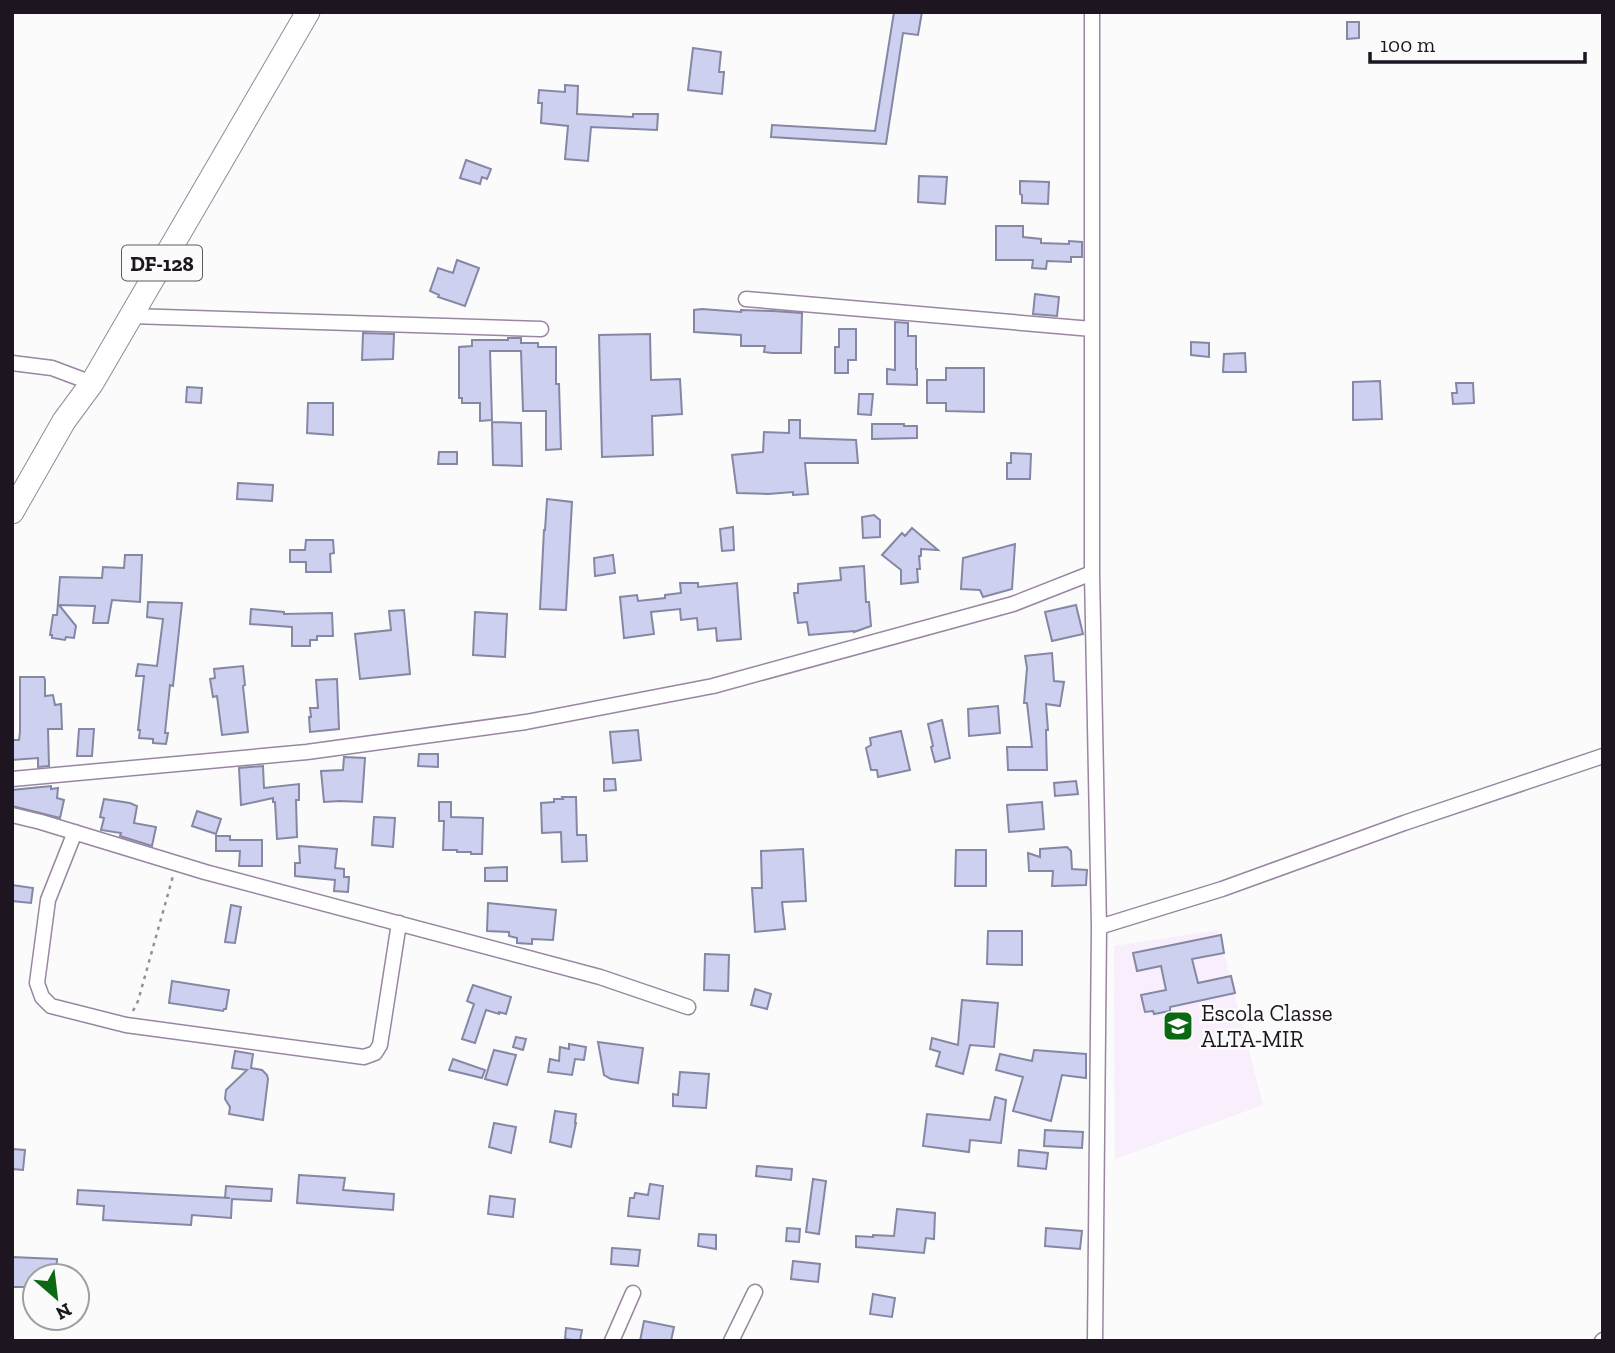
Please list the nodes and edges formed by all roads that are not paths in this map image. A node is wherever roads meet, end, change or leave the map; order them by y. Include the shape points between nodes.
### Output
1 (308, 12) edge
2 (1092, 12) edge
3 (746, 299) dead end
4 (131, 316) junction
5 (541, 329) dead end
6 (1092, 329) junction
7 (12, 363) edge
8 (92, 383) junction
9 (12, 512) edge
10 (1092, 573) junction
11 (1603, 757) edge
12 (12, 779) edge
13 (12, 815) edge
14 (75, 832) junction
15 (398, 923) junction
16 (1099, 927) junction
17 (688, 1007) dead end
18 (755, 1292) dead end
19 (633, 1293) dead end
20 (612, 1341) edge
21 (731, 1341) edge
22 (1095, 1341) edge

1 - 4 main road, DF-128 / DF-128
2 - 6 street
3 - 6 street
4 - 5 street
4 - 8 main road, DF-128 / DF-128
6 - 10 street
7 - 8 street via 51,368
8 - 9 main road, DF-128 / DF-128 via 64,421
10 - 12 street via 1013,604 713,686 526,722 307,751
10 - 16 street
11 - 16 street
13 - 14 street
14 - 15 street
14 - 15 street via 48,900 37,983 51,1006 126,1025 364,1057 380,1045
15 - 17 street via 600,976
16 - 22 street
18 - 21 street
19 - 20 street

